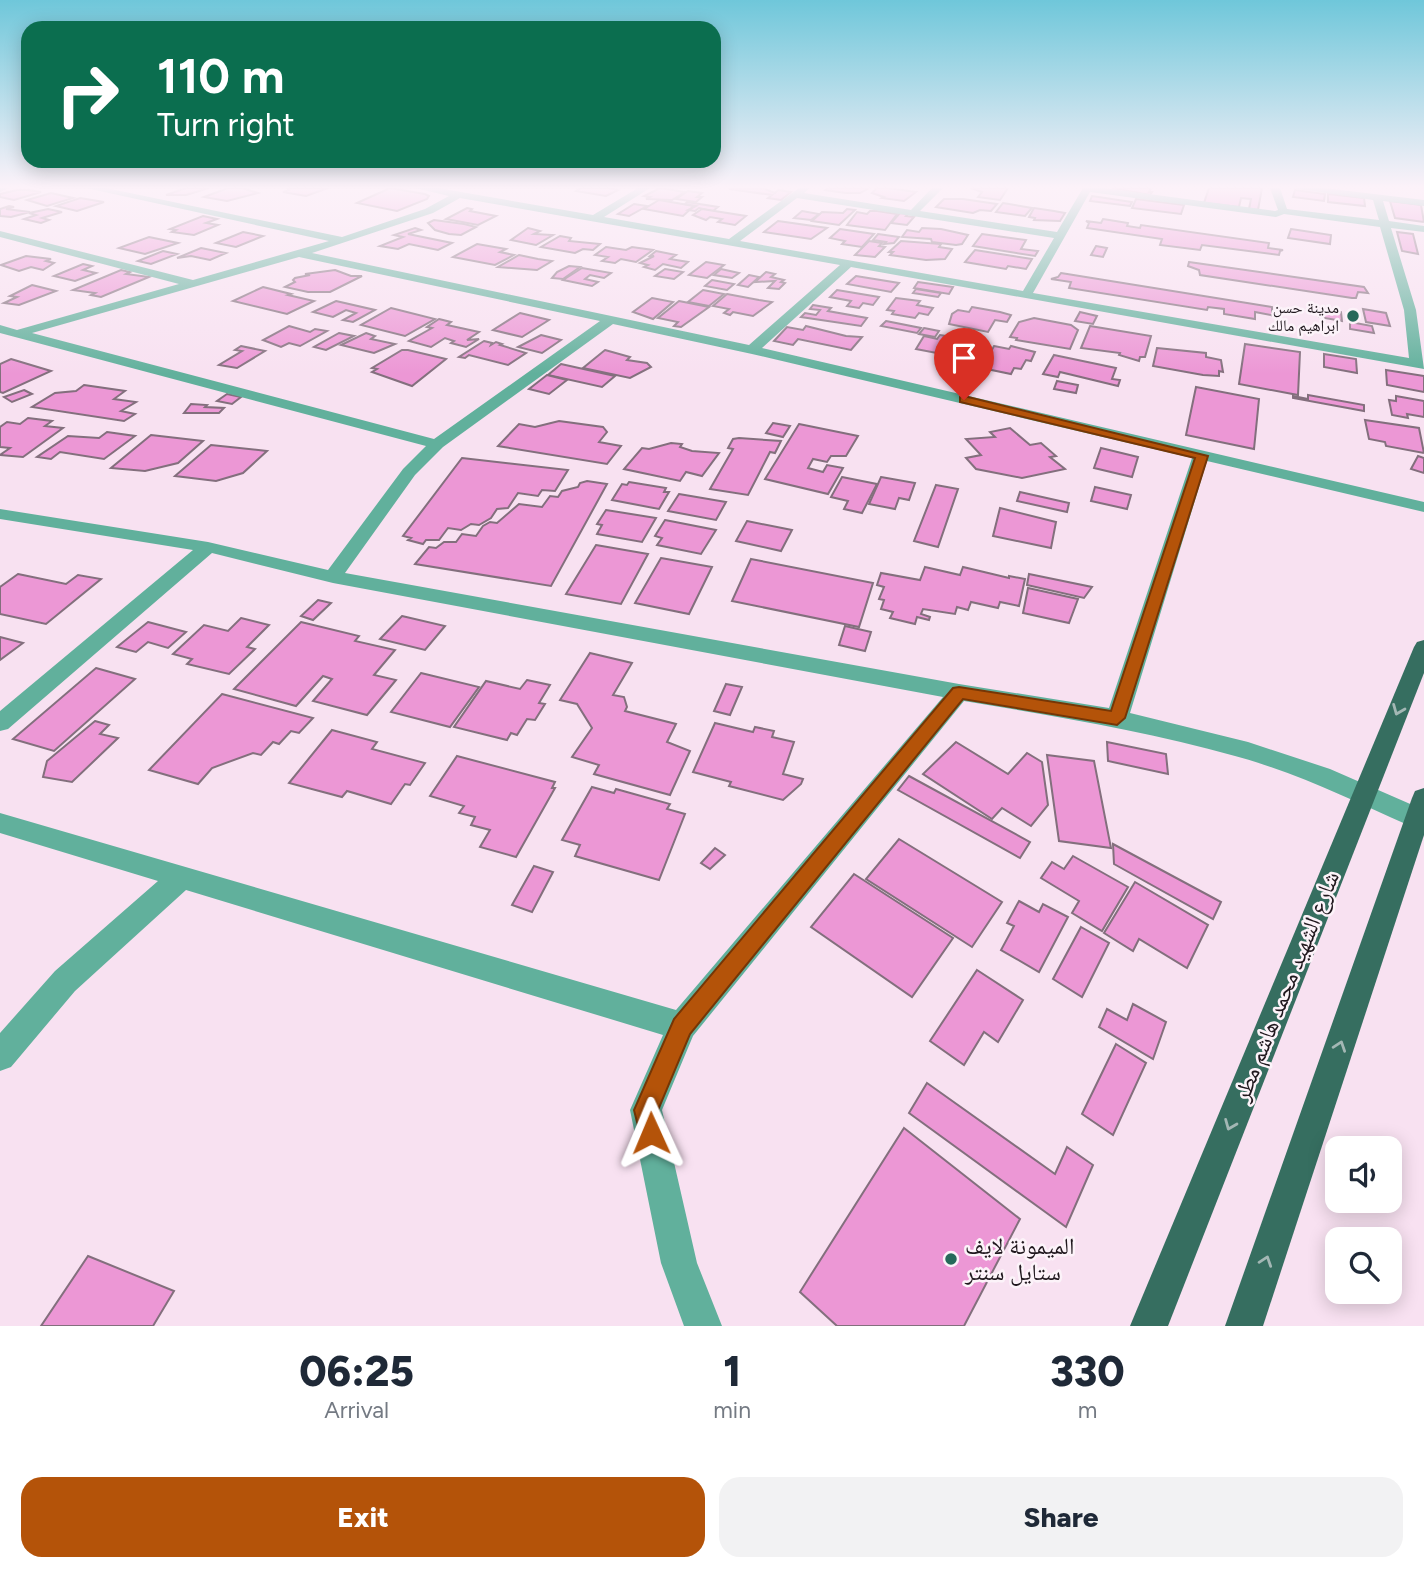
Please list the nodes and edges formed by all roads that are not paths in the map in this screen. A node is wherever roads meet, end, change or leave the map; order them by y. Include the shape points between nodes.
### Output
1 (62, 250) edge
2 (308, 250) edge
3 (769, 250) edge
4 (1054, 250) edge
5 (1392, 250) edge
6 (296, 253) junction
7 (848, 264) junction
8 (192, 283) junction
9 (1026, 295) junction
10 (612, 319) junction
11 (6, 333) edge
12 (752, 350) junction
13 (1420, 365) edge
14 (438, 444) junction
15 (1202, 456) junction
16 (1424, 506) edge
17 (0, 514) edge
18 (208, 547) junction
19 (332, 577) junction
20 (1424, 646) edge
21 (959, 692) junction
22 (1117, 718) junction
23 (0, 723) edge
24 (1364, 795) junction
25 (1421, 808) edge
26 (0, 823) edge
27 (182, 877) junction
28 (682, 1027) junction
29 (0, 1056) edge
30 (703, 1326) edge
31 (1149, 1326) edge
32 (1244, 1326) edge

1 - 8 street
2 - 6 street
3 - 7 street
4 - 9 street
5 - 13 street
6 - 8 street
6 - 10 street
7 - 9 street
7 - 12 street
8 - 11 street
9 - 13 street
10 - 12 street
10 - 14 street
11 - 14 street
12 - 15 street
14 - 19 street via 409,472
15 - 16 street
15 - 22 street
17 - 18 street
18 - 19 street
18 - 23 street
19 - 21 street
20 -> 24 main road, شارع الشهيد محمد هاشم مطر
21 - 22 street
21 - 28 street
22 - 24 street via 1240,748 1322,775
24 - 25 street
24 -> 31 main road, شارع الشهيد محمد هاشم مطر
32 -> 25 main road
26 - 27 street
27 - 28 street
27 - 29 street via 65,981
28 - 30 street via 646,1110 679,1262

